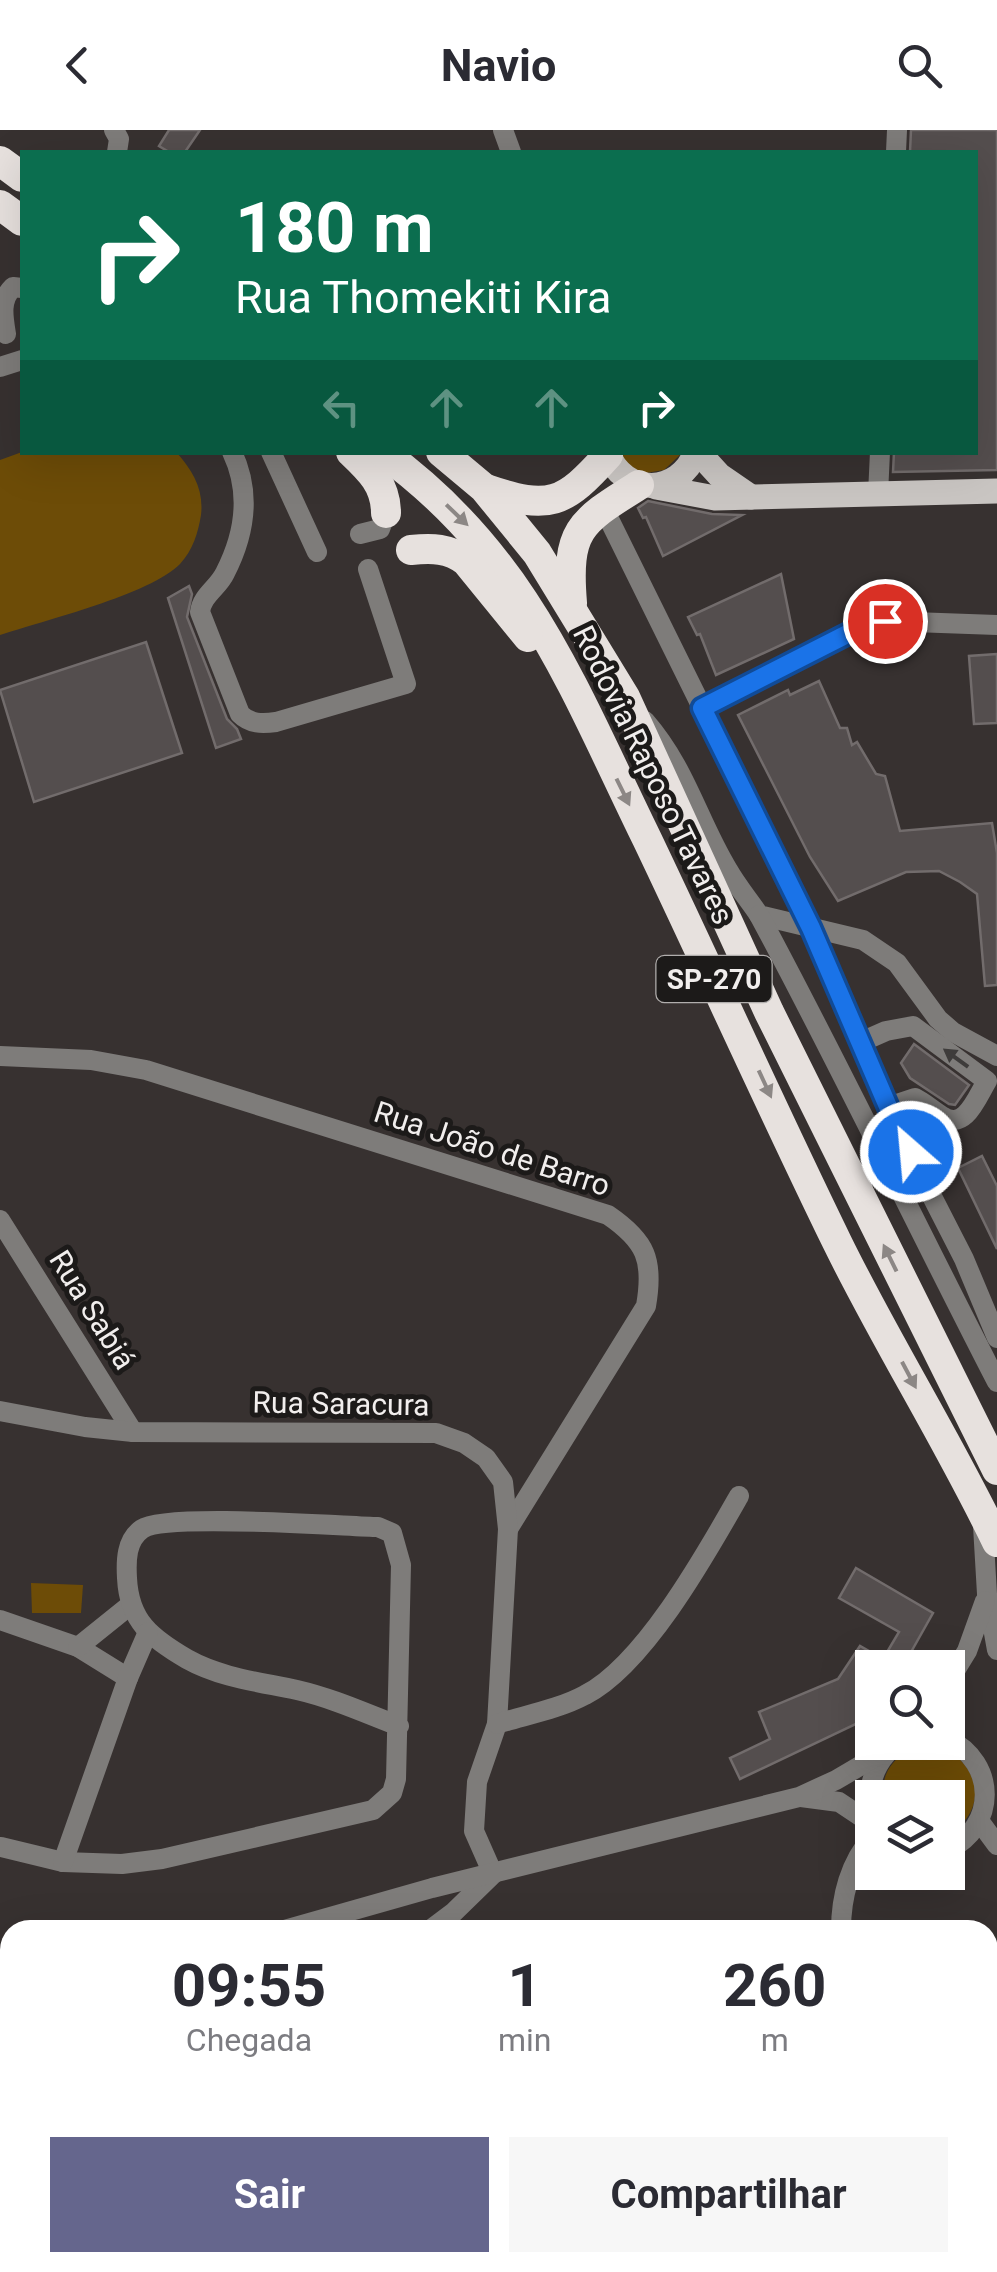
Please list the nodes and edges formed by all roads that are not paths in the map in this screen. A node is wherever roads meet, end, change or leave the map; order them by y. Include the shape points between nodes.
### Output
1 (20, 288) edge
2 (10, 334) edge
3 (233, 455) edge
4 (272, 455) edge
5 (354, 455) edge
6 (386, 455) edge
7 (445, 455) edge
8 (607, 455) edge
9 (609, 455) edge
10 (695, 455) edge
11 (700, 455) edge
12 (880, 455) edge
13 (647, 486) junction
14 (484, 488) junction
15 (997, 491) edge
16 (878, 494) junction
17 (751, 497) junction
18 (603, 508) junction
19 (386, 513) joint
20 (360, 534) dead end
21 (411, 550) dead end
22 (317, 552) dead end
23 (368, 569) dead end
24 (572, 606) junction
25 (997, 625) edge
26 (624, 697) junction
27 (582, 703) junction
28 (702, 708) junction
29 (759, 915) junction
30 (811, 928) junction
31 (861, 1042) junction
32 (0, 1056) edge
33 (997, 1056) edge
34 (888, 1107) junction
35 (0, 1220) edge
36 (997, 1338) edge
37 (997, 1382) edge
38 (0, 1411) edge
39 (134, 1432) junction
40 (997, 1470) edge
41 (739, 1496) dead end
42 (981, 1509) junction
43 (508, 1529) junction
44 (997, 1542) edge
45 (987, 1594) junction
46 (129, 1606) junction
47 (0, 1620) edge
48 (148, 1632) junction
49 (78, 1647) junction
50 (997, 1650) edge
51 (965, 1656) edge
52 (128, 1678) junction
53 (498, 1724) junction
54 (398, 1726) junction
55 (965, 1749) edge
56 (870, 1760) edge
57 (799, 1797) junction
58 (988, 1809) edge
59 (855, 1813) edge
60 (965, 1840) edge
61 (997, 1844) edge
62 (1, 1847) edge
63 (62, 1862) junction
64 (855, 1863) edge
65 (493, 1874) junction
66 (321, 1920) edge
67 (443, 1920) edge
68 (842, 1920) edge

1 - 2 street via 5,294 1,307
3 - 23 street via 247,502 224,576 200,612 245,719 276,722 406,684
4 - 22 street
5 - 19 highway via 372,471
6 -> 27 highway, Rodovia Raposo Tavares / SP-270 via 438,496 500,563
7 - 14 highway, Rodovia Raposo Tavares / SP-270
8 - 14 highway via 560,499 532,502
9 - 13 main road via 618,472
10 - 13 main road via 682,475
11 - 17 main road
12 - 16 street
13 - 17 main road
13 - 18 highway
14 - 24 highway, Rodovia Raposo Tavares / SP-270
15 - 16 main road
16 - 17 main road
18 - 24 highway via 573,541
18 - 28 street
19 - 20 street via 380,529
21 - 27 highway via 444,550 466,561
24 - 26 highway, Rodovia Raposo Tavares / SP-270
25 - 28 street via 863,626
26 - 29 street via 663,742 726,868
40 -> 26 highway, Rodovia Raposo Tavares / SP-270 via 769,1012
27 -> 42 highway, Rodovia Raposo Tavares / SP-270 via 838,1244
28 - 30 street
29 - 30 street
29 - 37 street
30 - 31 street
30 - 33 street via 879,950 897,963 938,1019
31 - 34 street
34 -> 31 street via 915,1098 958,1120 987,1081 913,1026
32 - 43 street, Rua João de Barro via 146,1070 608,1215 632,1232 651,1278 646,1306
34 - 36 street
35 - 39 street, Rua Sabiá
38 - 39 street, Rua Saracura
39 - 43 street, Rua Saracura via 436,1432 486,1458 504,1482
41 - 53 street via 705,1555 614,1677 583,1697
42 - 44 highway, Rodovia Raposo Tavares / SP-270
42 - 45 street
43 - 53 street, Rua Saracura
45 - 50 street
45 - 51 street
46 - 48 street
46 - 49 street
46 - 54 street via 128,1551 150,1525 392,1532 401,1565
47 - 49 street
48 - 52 street
48 - 54 street via 191,1661 232,1677 301,1691
49 - 52 street
52 - 63 street
53 - 65 street, Rua Saracura via 477,1782 474,1832
54 - 63 street via 396,1780 373,1810 162,1859
55 - 58 street via 982,1772
56 - 57 street
57 - 59 street via 839,1802
57 - 65 street
58 - 60 street
58 - 61 street
62 - 63 street
64 - 68 street
65 - 66 street
65 - 67 street

